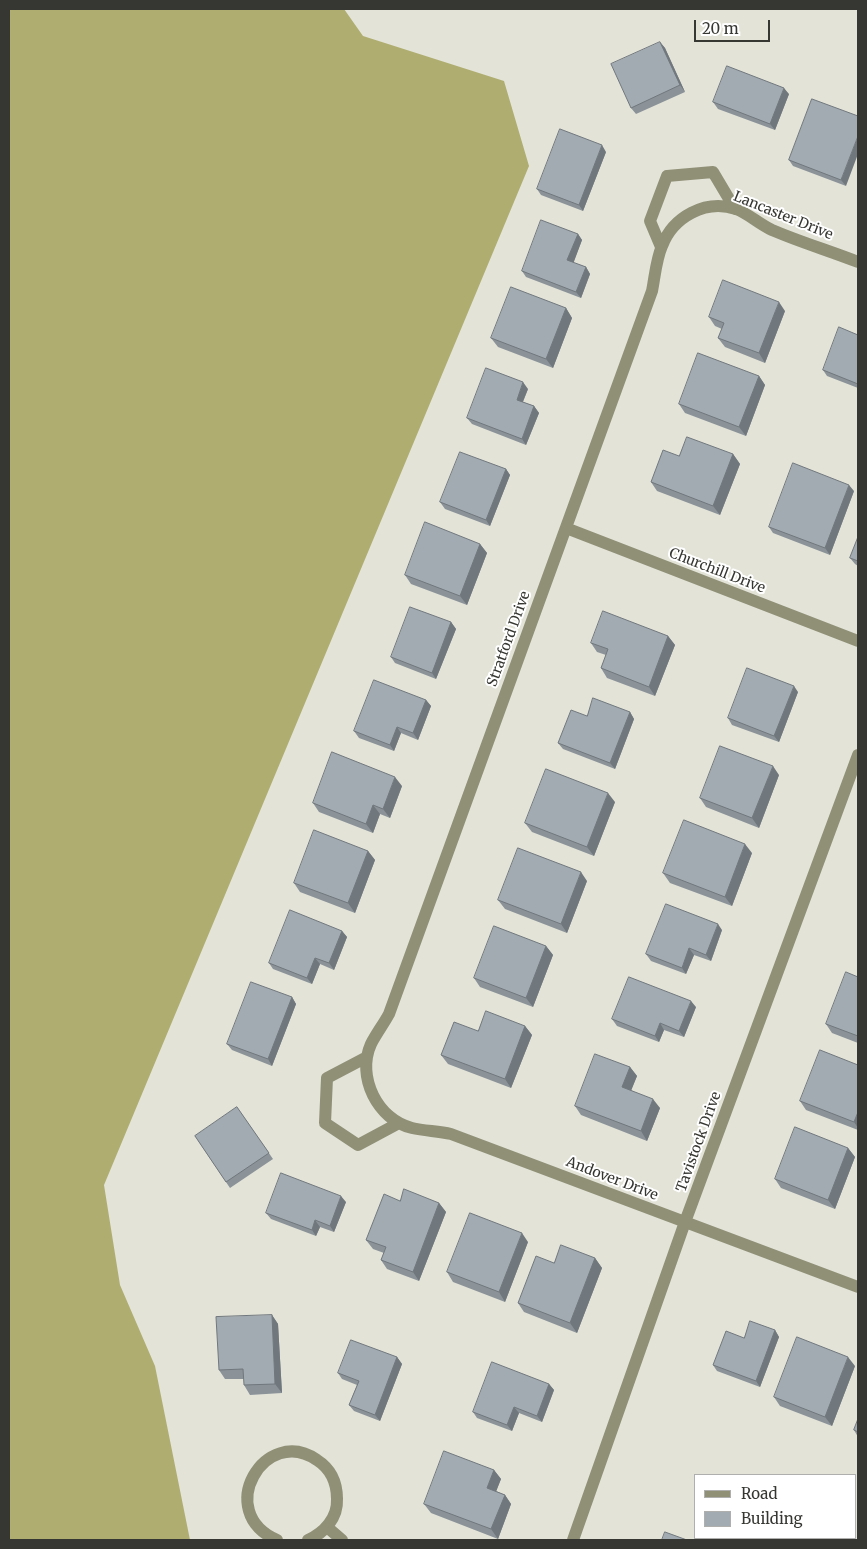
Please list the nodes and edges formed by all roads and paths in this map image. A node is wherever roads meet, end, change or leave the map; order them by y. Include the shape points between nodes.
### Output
1 (735, 209) junction
2 (695, 210) joint
3 (661, 247) junction
4 (858, 262) edge
5 (566, 528) junction
6 (858, 641) edge
7 (858, 755) edge
8 (367, 1056) junction
9 (370, 1086) joint
10 (399, 1123) junction
11 (686, 1222) junction
12 (858, 1287) edge
13 (327, 1527) junction
14 (277, 1540) edge
15 (308, 1540) edge
16 (342, 1540) edge
17 (573, 1540) edge

1 - 2 street, Lancaster Drive via 719,206
1 - 3 street via 713,172 666,176 650,220
1 - 4 street, Lancaster Drive via 773,230
2 - 3 street, Stratford Drive via 668,232
3 - 5 street, Stratford Drive via 652,291
5 - 6 street, Churchill Drive
5 - 8 street, Stratford Drive via 388,1014
7 - 11 street, Tavistock Drive
8 - 9 street, Stratford Drive
8 - 10 street via 326,1078 325,1123 358,1145
9 - 10 street, Andover Drive via 379,1106
10 - 11 street, Andover Drive via 451,1134
11 - 12 street, Andover Drive
11 - 17 street, Tavistock Drive
13 - 14 street via 338,1502 332,1475 312,1457 299,1453 275,1455 256,1470 249,1486 247,1504 258,1528
13 - 15 street
13 - 16 street

